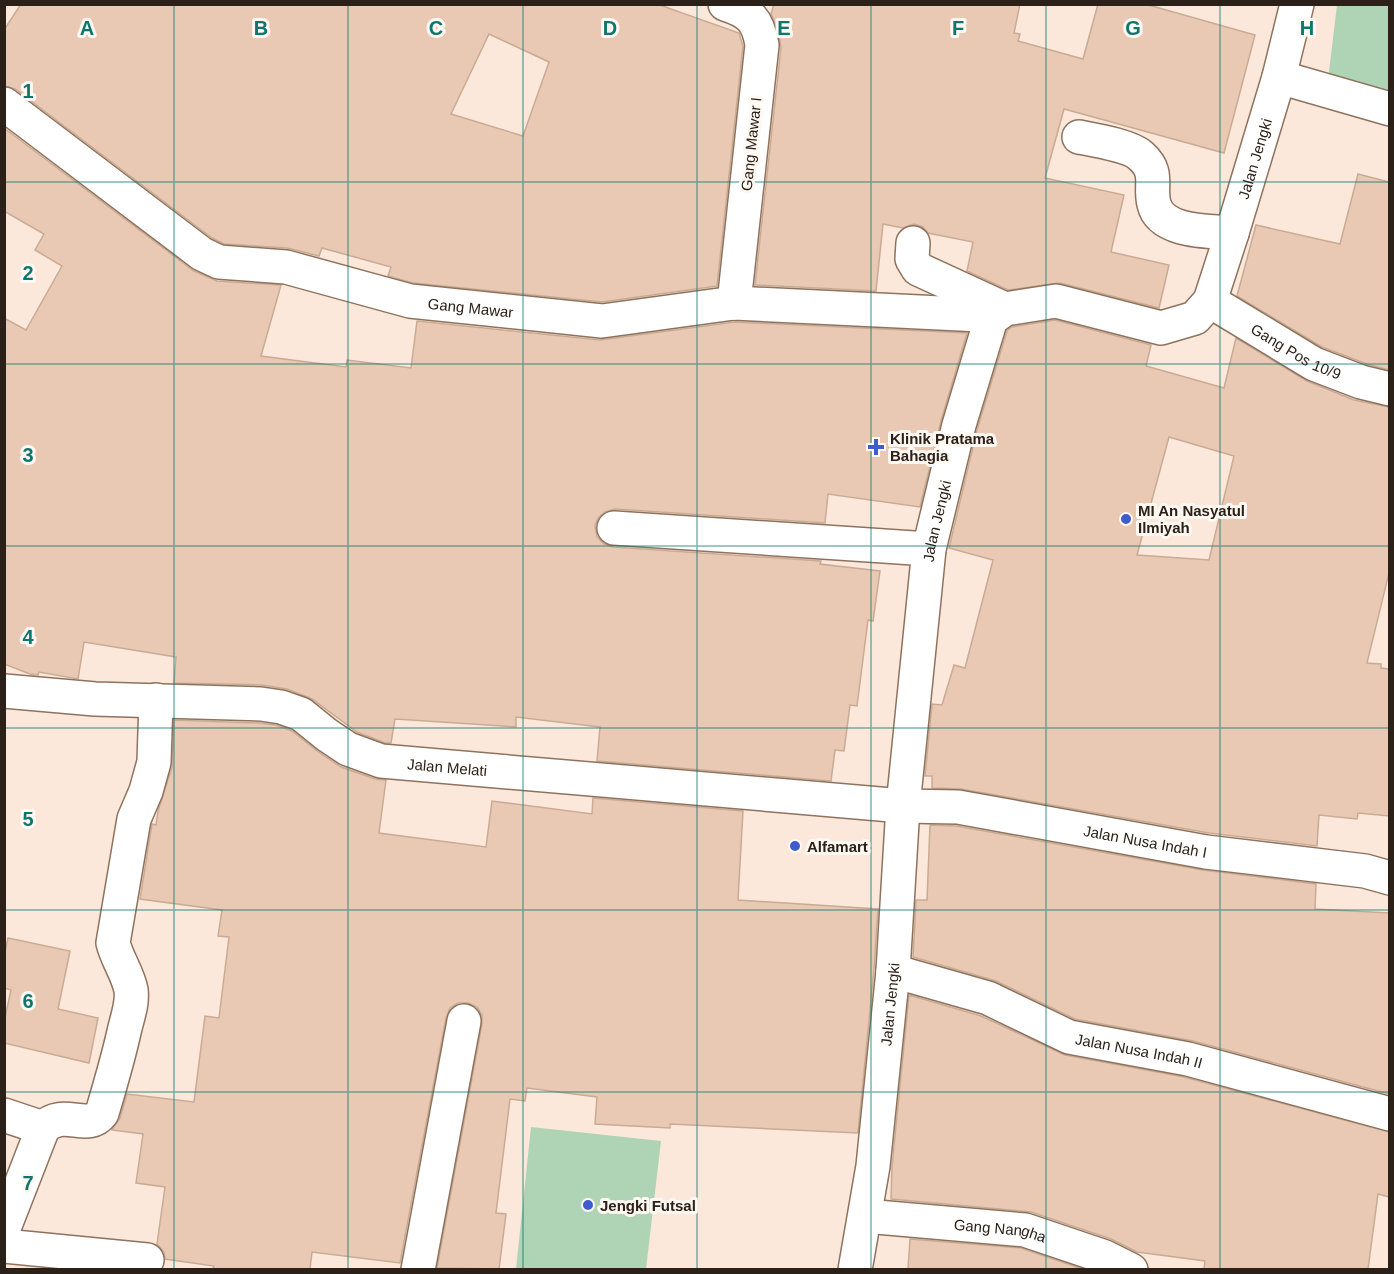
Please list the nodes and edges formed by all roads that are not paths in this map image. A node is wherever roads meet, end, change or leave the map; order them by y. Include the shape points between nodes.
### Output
1 (726, 4) edge
2 (1297, 4) edge
3 (1279, 77) junction
4 (4, 105) edge
5 (1389, 109) edge
6 (1079, 137) dead end
7 (1232, 233) junction
8 (914, 243) dead end
9 (1210, 301) junction
10 (734, 303) junction
11 (998, 314) junction
12 (1389, 389) edge
13 (614, 528) dead end
14 (929, 549) junction
15 (4, 691) edge
16 (156, 700) junction
17 (903, 806) junction
18 (1389, 878) edge
19 (893, 971) junction
20 (464, 1021) dead end
21 (1389, 1114) edge
22 (4, 1115) edge
23 (43, 1128) junction
24 (865, 1216) junction
25 (4, 1228) edge
26 (4, 1246) edge
27 (147, 1260) dead end
28 (418, 1269) edge
29 (855, 1269) edge
30 (1131, 1269) edge

1 - 10 street, Gang Mawar I via 752,17 762,45
2 - 3 street, Jalan Jengki
3 - 5 street
3 - 7 street, Jalan Jengki
4 - 10 street, Gang Mawar via 202,254 219,262 286,267 410,301 602,321
6 - 7 street via 1140,154 1154,177 1154,204 1168,222 1185,229
7 - 9 street, Jalan Jengki
8 - 11 street via 912,259 918,269
9 - 11 street via 1195,318 1161,328 1056,301
9 - 12 street, Gang Pos 10/9 via 1314,364
10 - 11 street, Gang Mawar
11 - 14 street, Jalan Jengki via 959,425
13 - 14 street
14 - 17 street, Jalan Jengki
15 - 16 street, Jalan Melati
16 - 17 street, Jalan Melati via 281,707 301,714 348,749 381,761
16 - 23 street via 154,762 134,819 113,943 131,994 119,1054 99,1118 59,1118
17 - 18 street, Jalan Nusa Indah I via 958,807 1206,852 1365,871
17 - 19 street, Jalan Jengki
19 - 21 street, Jalan Nusa Indah II via 988,998 1069,1037 1188,1059
19 - 24 street, Jalan Jengki
20 - 28 street
22 - 23 street
23 - 25 street
24 - 29 street, Jalan Jengki
24 - 30 street, Gang Nangha via 1025,1230
26 - 27 street

